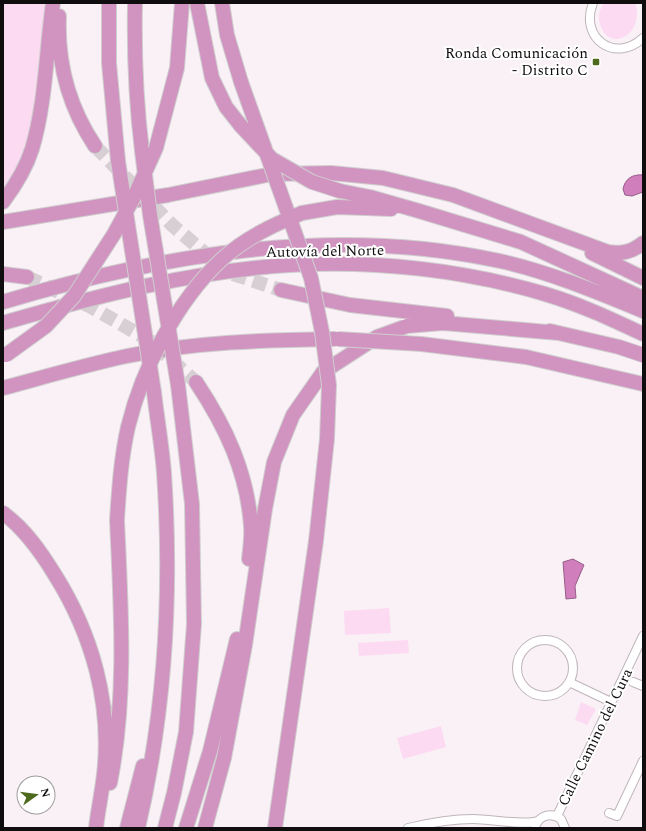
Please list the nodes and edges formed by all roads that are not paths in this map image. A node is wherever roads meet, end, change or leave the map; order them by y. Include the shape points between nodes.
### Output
1 (53, 3) edge
2 (60, 3) edge
3 (109, 3) edge
4 (135, 3) edge
5 (182, 3) edge
6 (197, 3) edge
7 (222, 3) edge
8 (593, 3) edge
9 (643, 38) edge
10 (95, 146) tunnel mouth
11 (3, 202) edge
12 (419, 211) junction
13 (3, 222) edge
14 (530, 224) junction
15 (643, 243) edge
16 (3, 274) edge
17 (27, 277) tunnel mouth
18 (643, 278) edge
19 (281, 290) tunnel mouth
20 (643, 298) edge
21 (3, 302) edge
22 (643, 311) edge
23 (3, 323) edge
24 (559, 333) junction
25 (643, 334) edge
26 (643, 355) edge
27 (5, 356) edge
28 (196, 382) tunnel mouth
29 (643, 386) edge
30 (3, 388) edge
31 (3, 513) edge
32 (643, 636) edge
33 (162, 672) junction
34 (569, 682) junction
35 (633, 682) dead end
36 (643, 686) edge
37 (611, 702) junction
38 (643, 761) edge
39 (609, 813) dead end
40 (557, 816) junction
41 (437, 825) edge
42 (535, 826) edge
43 (96, 828) edge
44 (101, 828) edge
45 (127, 828) edge
46 (138, 828) edge
47 (165, 828) edge
48 (186, 828) edge
49 (205, 828) edge
50 (275, 828) edge
51 (408, 828) edge
52 (566, 828) edge

1 - 11 highway via 41,106 32,149 17,184
2 - 10 highway via 58,36 63,73 82,127
3 - 33 highway, bridge via 110,70 118,161 164,472 167,534
4 - 47 highway, bridge via 136,102 150,215 178,385 192,504 194,624 186,732
5 - 27 highway, bridge via 177,68 156,148 134,197 114,234 74,296 46,326
6 - 12 highway, bridge via 212,78 226,107 272,159 312,182
7 - 50 highway, bridge via 227,36 241,82 311,278 329,385 328,439 315,549
8 - 9 street via 589,23 598,41 617,49 627,48
12 - 20 highway via 521,242
12 - 44 highway, bridge via 337,207 302,213 272,225 246,240 221,260 179,310 160,343 141,386 128,426 121,470 117,520 121,658 119,712 114,765
13 - 14 highway via 168,196 272,174 331,173 383,178 453,195
14 - 15 highway via 608,252 629,252
14 - 18 highway
16 - 17 highway
19 - 24 highway via 350,305 502,322
21 - 22 highway, Autovía del Norte via 42,290 189,258 247,249 332,245 390,246 447,252 501,262 549,275
23 - 25 highway, Autovía del Norte via 101,296 190,278 291,265 334,265 447,272 500,282 547,294
24 - 26 highway
24 - 49 highway via 443,323 407,326 377,338 324,372 293,415 274,462 244,653 224,758
28 - 48 highway via 217,413 234,450 245,487 251,527 248,577 237,641 210,751
29 - 30 highway, bridge via 526,357 421,344 338,339 248,340 190,346 127,356
31 - 43 highway via 38,548 63,587 81,622 96,664 104,716 104,773
32 - 37 street, Calle Camino del Cura
33 - 45 highway via 155,686 142,770
33 - 46 highway via 148,786
34 - 34 street via 572,660 565,648 558,643 549,640 531,643 519,657 518,675 528,691 537,695 550,695 563,689
34 - 37 street
35 - 36 street
37 - 40 street, Calle Camino del Cura
38 - 39 street via 617,816
40 - 42 street via 544,816
40 - 52 street
41 - 42 street via 472,819 500,820
41 - 51 street

